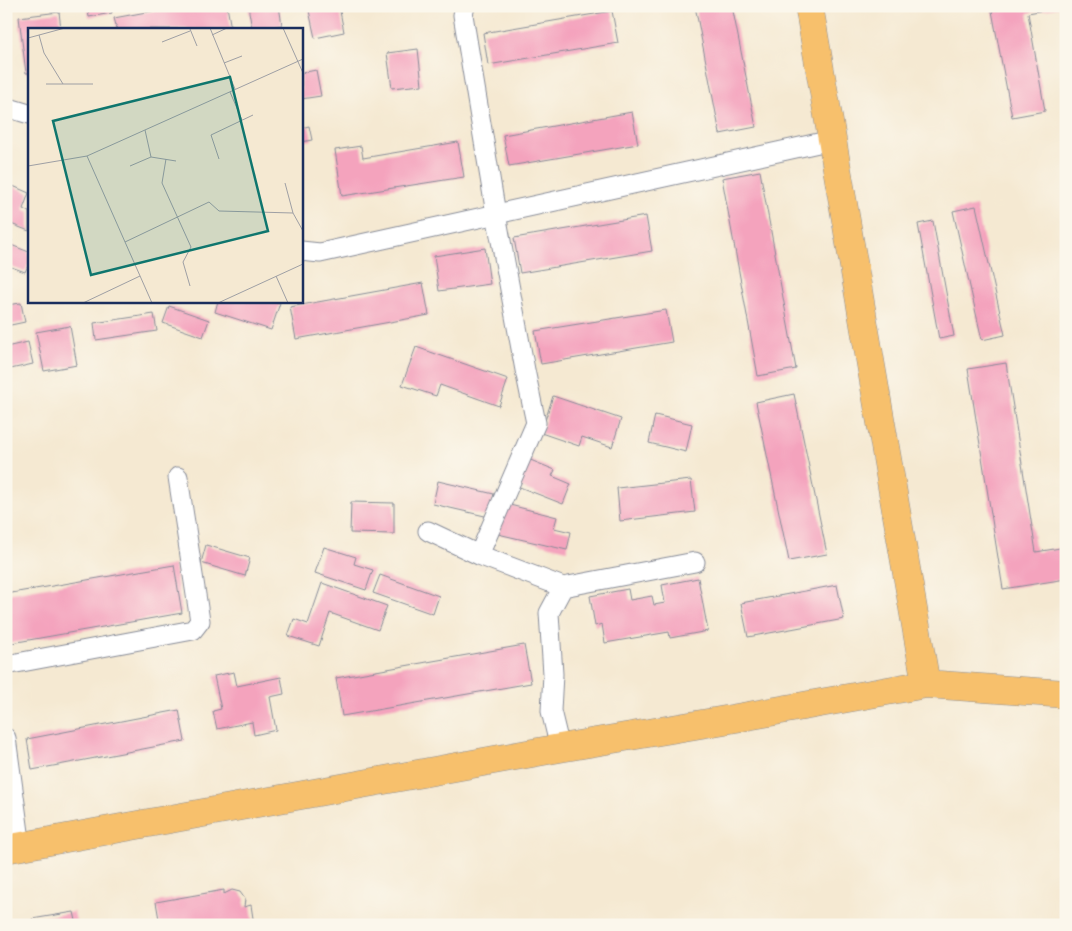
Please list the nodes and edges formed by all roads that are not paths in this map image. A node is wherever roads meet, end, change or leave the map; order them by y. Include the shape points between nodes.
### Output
1 (465, 6) edge
2 (809, 6) edge
3 (6, 107) edge
4 (28, 114) edge
5 (832, 140) junction
6 (496, 214) junction
7 (302, 251) edge
8 (178, 477) dead end
9 (428, 531) dead end
10 (480, 554) junction
11 (695, 562) dead end
12 (563, 587) junction
13 (6, 665) edge
14 (926, 684) junction
15 (1066, 694) edge
16 (6, 738) edge
17 (560, 748) junction
18 (14, 848) edge

1 - 6 street
2 - 5 main road
3 - 4 street
5 - 6 street
5 - 14 main road
6 - 7 street via 320,253
6 - 10 street via 536,423
8 - 13 street via 200,621 193,630
9 - 10 street
10 - 12 street
11 - 12 street
12 - 17 street via 549,613 551,711
14 - 15 main road
14 - 17 main road
16 - 18 street
17 - 18 main road

